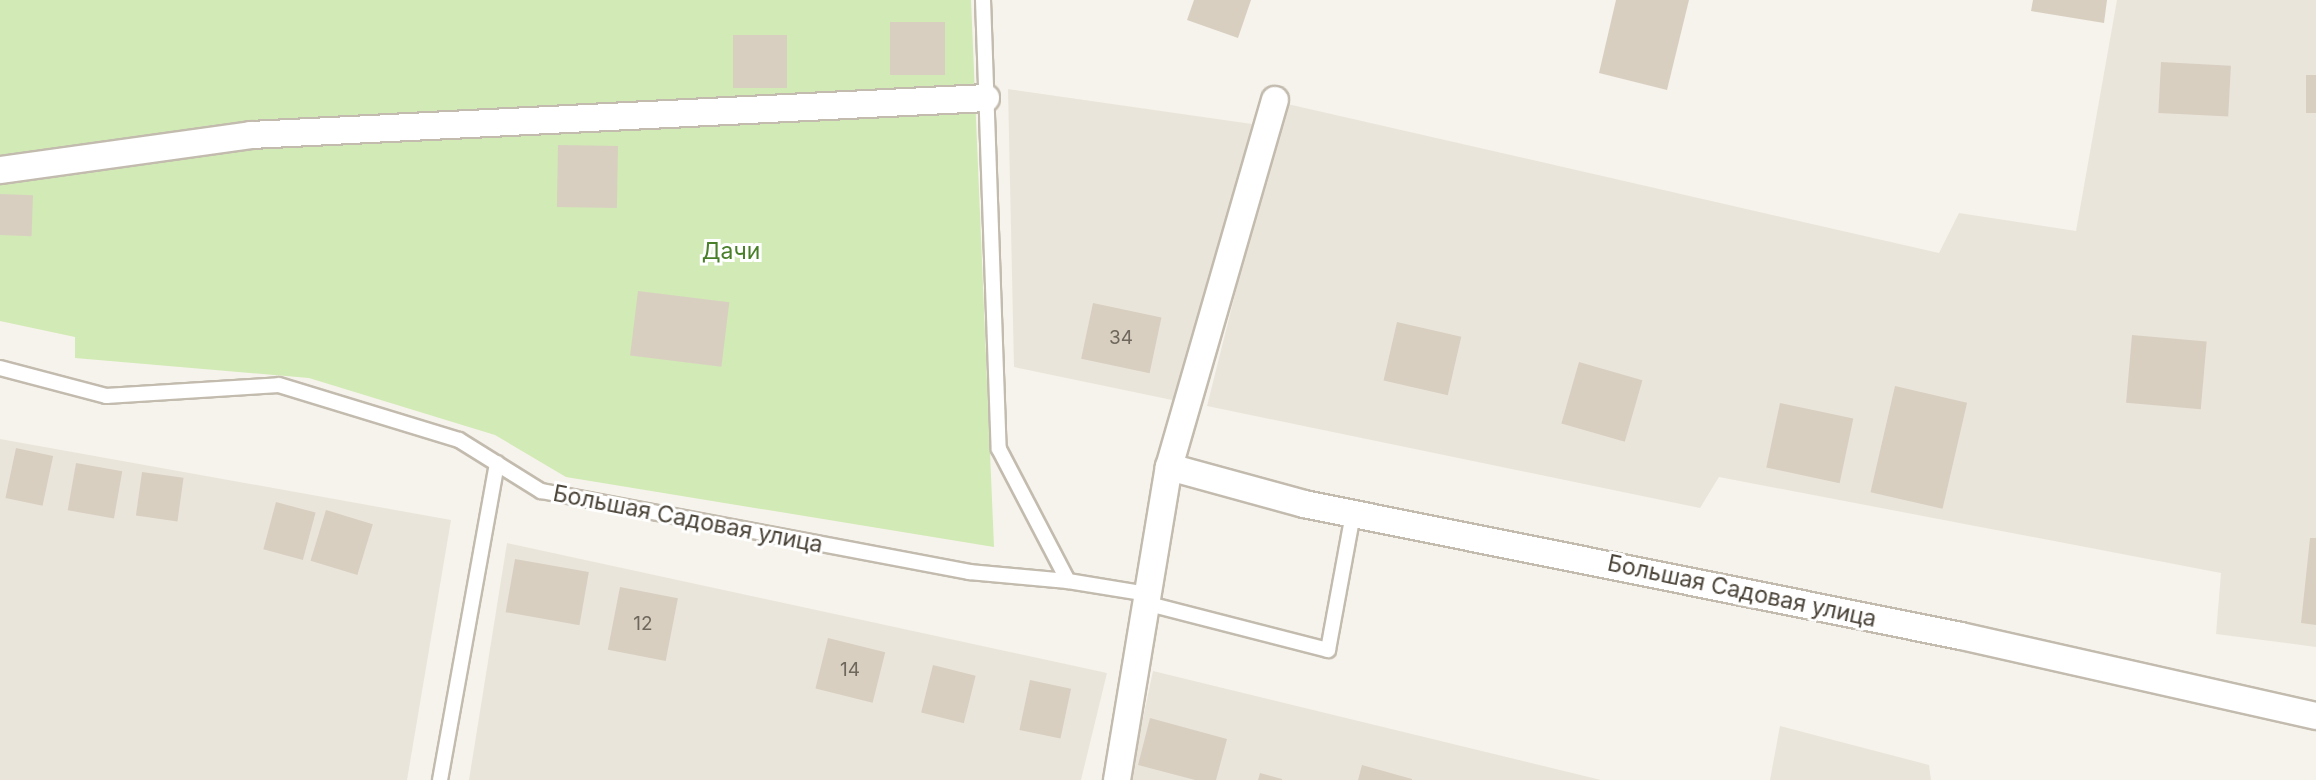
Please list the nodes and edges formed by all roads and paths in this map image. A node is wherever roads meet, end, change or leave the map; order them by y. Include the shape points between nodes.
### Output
1 (983, 0) edge
2 (985, 98) junction
3 (1275, 100) dead end
4 (0, 170) edge
5 (0, 368) edge
6 (497, 463) junction
7 (1169, 467) junction
8 (1353, 514) junction
9 (1068, 581) junction
10 (1146, 598) junction
11 (2316, 716) edge
12 (440, 780) edge
13 (1117, 780) edge

1 - 2 lane
2 - 4 street via 251,135
2 - 9 lane via 999,449
3 - 7 street
5 - 6 lane, Большая Садовая улица via 106,396 279,385 458,440
6 - 9 lane, Большая Садовая улица via 541,491 969,572
6 - 12 lane
7 - 8 street, Большая Садовая улица
7 - 10 street
8 - 10 lane, Большая Садовая улица via 1328,650
8 - 11 street, Большая Садовая улица via 1961,636
9 - 10 lane, Большая Садовая улица
10 - 13 street

